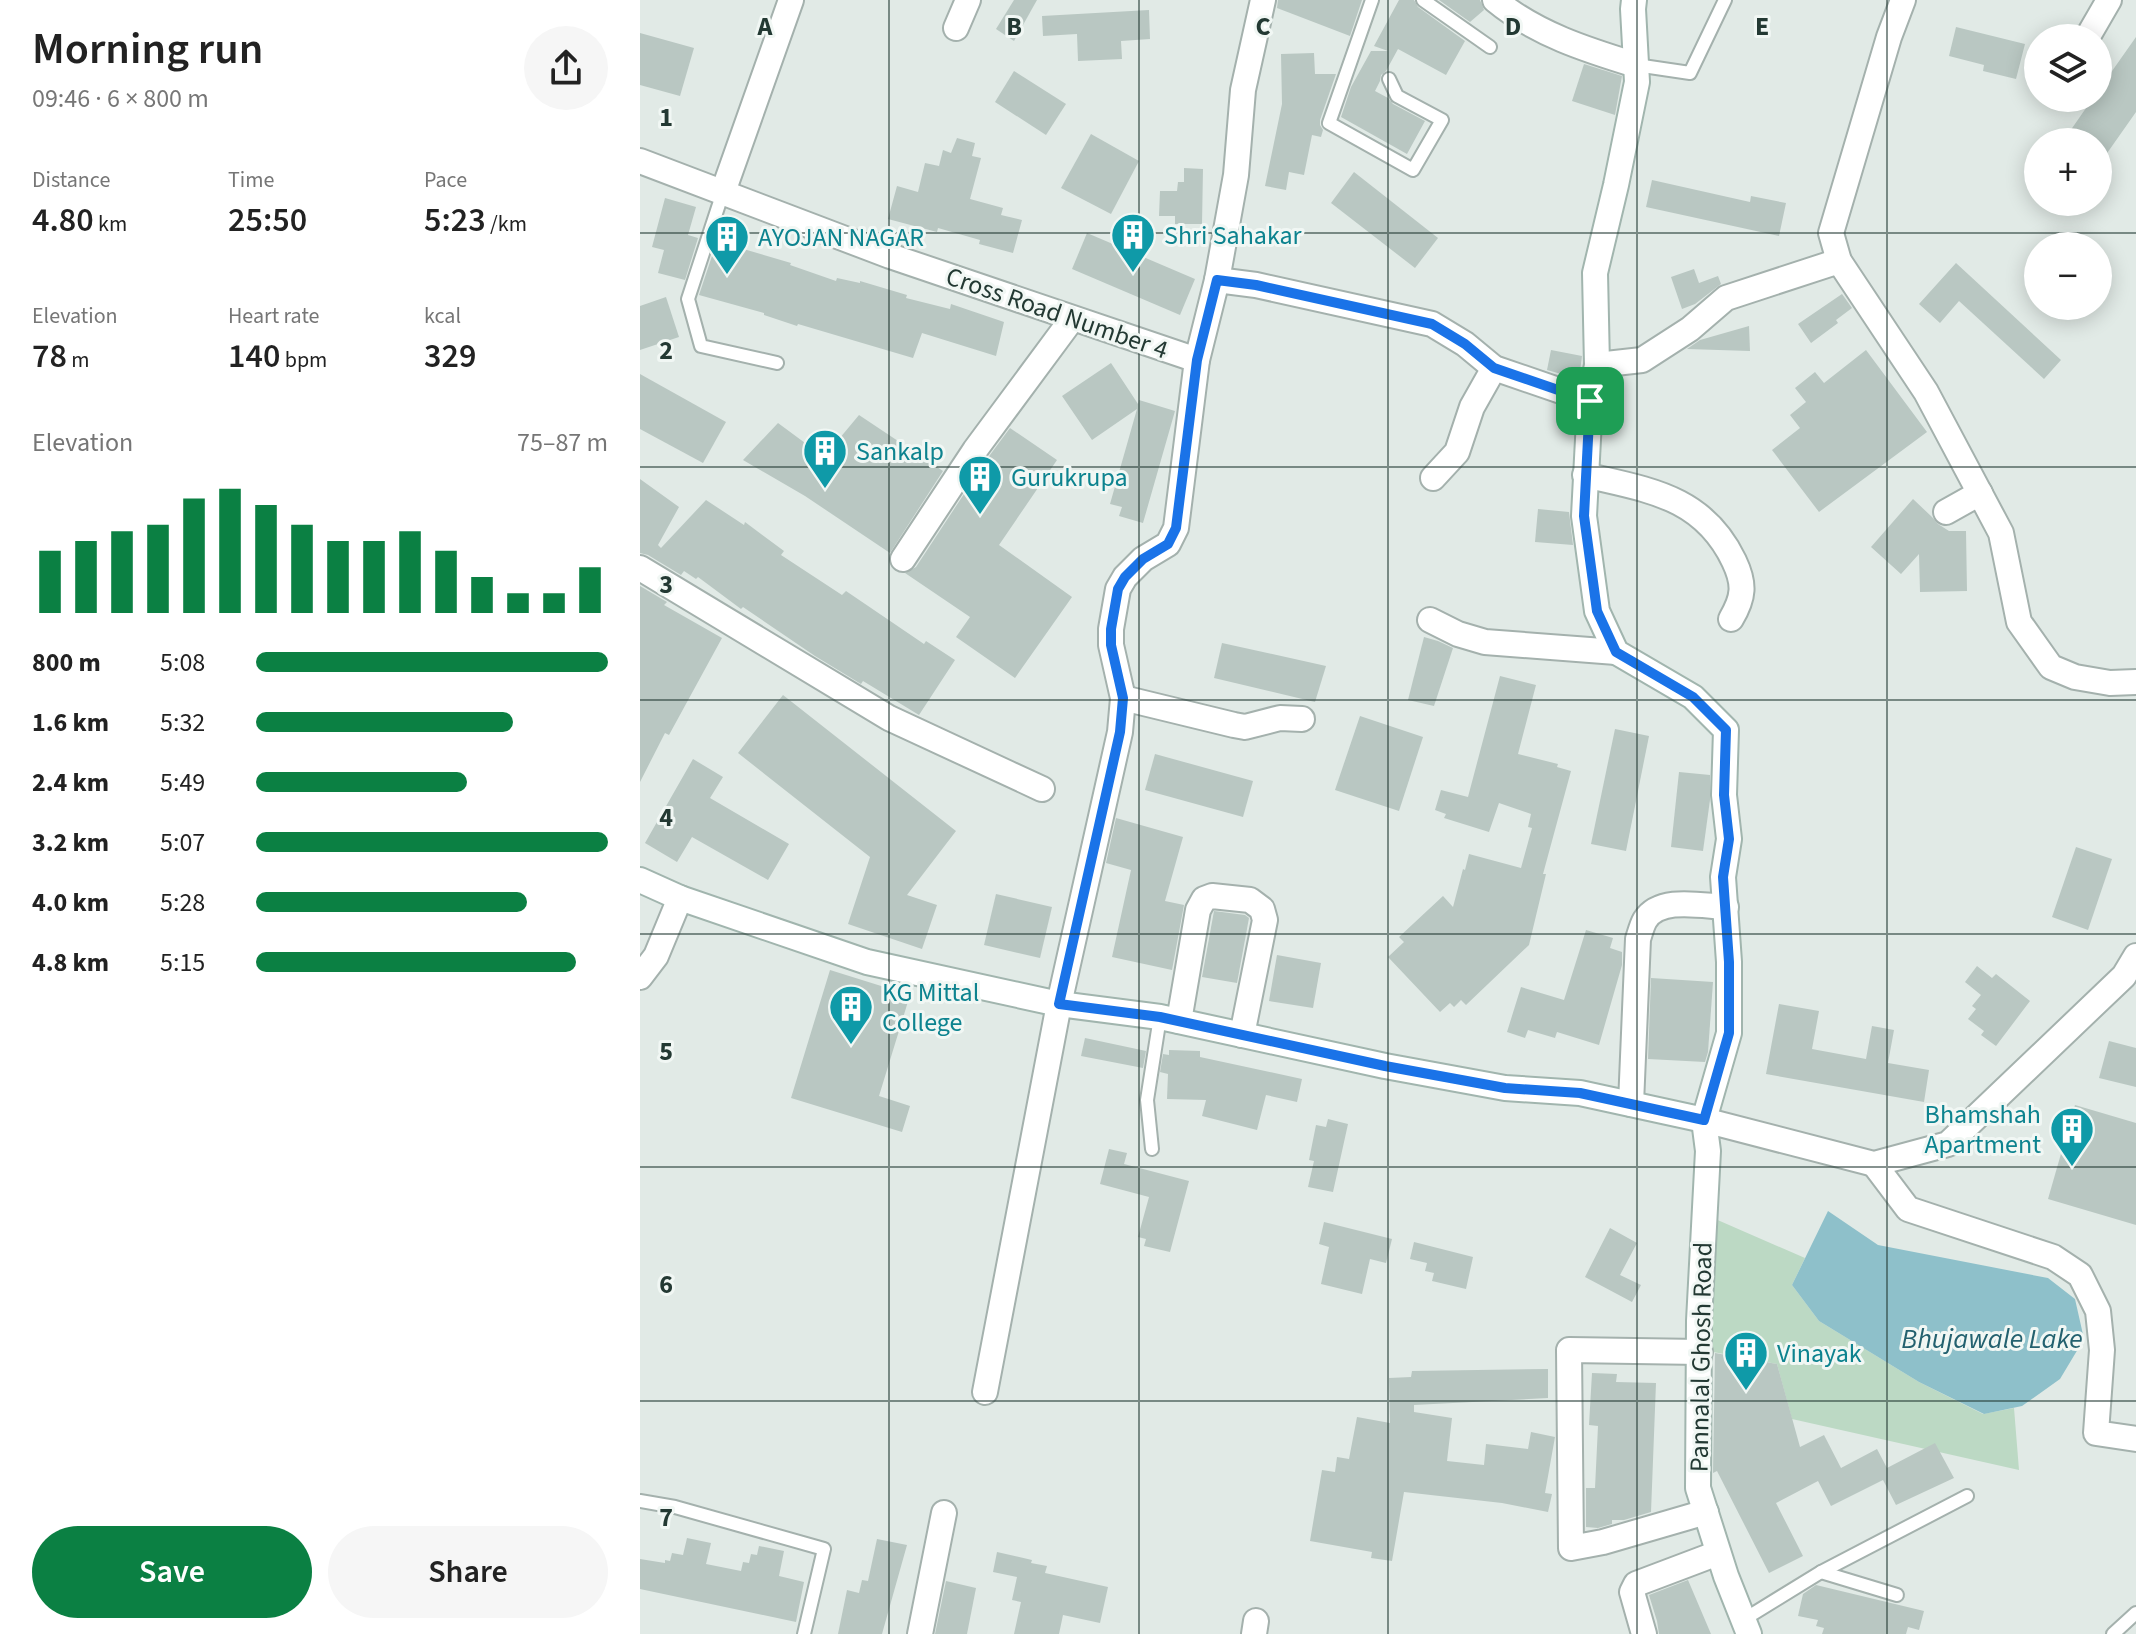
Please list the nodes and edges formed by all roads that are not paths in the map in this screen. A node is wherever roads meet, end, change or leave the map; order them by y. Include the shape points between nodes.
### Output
1 (791, 0) edge
2 (968, 0) edge
3 (1263, 0) edge
4 (1372, 0) edge
5 (1423, 0) edge
6 (1495, 0) edge
7 (1634, 0) edge
8 (1725, 0) edge
9 (1903, 0) edge
10 (2109, 0) edge
11 (2095, 24) edge
12 (956, 28) dead end
13 (1490, 47) dead end
14 (1636, 65) junction
15 (1389, 79) dead end
16 (640, 161) edge
17 (723, 192) junction
18 (1839, 261) junction
19 (1217, 280) junction
20 (1072, 319) junction
21 (1197, 360) junction
22 (777, 363) dead end
23 (1597, 365) junction
24 (1494, 368) junction
25 (1590, 401) junction
26 (1585, 475) junction
27 (1433, 478) dead end
28 (1980, 493) junction
29 (1946, 512) dead end
30 (903, 559) dead end
31 (640, 568) edge
32 (1731, 619) dead end
33 (1430, 620) dead end
34 (1616, 652) junction
35 (2136, 682) edge
36 (1123, 698) junction
37 (1302, 719) dead end
38 (1042, 789) dead end
39 (640, 880) edge
40 (680, 898) junction
41 (1726, 907) junction
42 (2136, 956) edge
43 (640, 977) edge
44 (1059, 1004) junction
45 (1169, 1019) junction
46 (1242, 1035) junction
47 (1631, 1104) junction
48 (1704, 1120) junction
49 (1152, 1149) dead end
50 (1874, 1164) junction
51 (1700, 1352) junction
52 (985, 1392) dead end
53 (2136, 1439) edge
54 (1967, 1496) dead end
55 (640, 1501) edge
56 (1706, 1512) junction
57 (944, 1513) dead end
58 (1718, 1553) junction
59 (1821, 1572) junction
60 (1897, 1595) dead end
61 (2136, 1613) edge
62 (1746, 1627) edge
63 (804, 1634) edge
64 (920, 1634) edge
65 (1644, 1634) edge
66 (2113, 1634) edge

1 - 17 street
2 - 12 street
3 - 19 street via 1243,90 1236,175
4 - 15 lane via 1329,123 1413,170 1442,120 1397,96
5 - 13 lane
6 - 14 street via 1513,15 1576,46
7 - 14 street
8 - 14 lane via 1690,73
9 - 18 street via 1831,233
10 - 11 street
14 - 23 street via 1637,82 1595,273
16 - 17 street, Cross Road Number 4
17 - 20 street, Cross Road Number 4
17 - 22 lane via 688,299 701,346
18 - 23 street via 1726,298 1642,360
18 - 28 street via 1926,392
19 - 21 street
19 - 24 street via 1432,324
20 - 21 street, Cross Road Number 4
20 - 30 street
21 - 36 street, Cross Road Number 4 via 1176,528 1168,544 1143,559 1118,589 1111,645
23 - 25 street
24 - 25 street
24 - 27 street via 1472,407 1457,452
25 - 26 street
26 - 32 street via 1643,487 1679,501 1706,521 1726,544 1740,574 1741,602
26 - 34 street via 1584,516 1597,611
28 - 29 street
28 - 35 street via 2001,533 2019,622 2051,667 2075,677
31 - 38 street via 889,718
33 - 34 street via 1485,642
34 - 41 street via 1693,697 1726,730
36 - 37 street via 1245,727 1280,718
36 - 44 street, Cross Road Number 4 via 1120,732
39 - 40 street
40 - 43 street via 656,956
40 - 44 street via 867,962
41 - 47 street via 1668,905 1656,908 1645,920 1638,939
41 - 48 street via 1729,1033
42 - 50 street via 2124,976 1948,1144
44 - 45 street
44 - 52 street, Cross Road Number 4
45 - 46 street
45 - 46 street via 1204,899 1250,900 1262,909 1265,920
45 - 49 lane via 1147,1100
46 - 47 street via 1505,1088 1580,1093
47 - 48 street
48 - 50 street
48 - 51 street, Pannalal Ghosh Road via 1708,1151
50 - 53 street via 1908,1209 2053,1257 2080,1275 2098,1311 2102,1350 2096,1433
51 - 56 street, Pannalal Ghosh Road via 1698,1488
51 - 56 street via 1569,1350 1571,1548
54 - 59 lane
55 - 63 lane via 824,1549
56 - 58 street, Pannalal Ghosh Road
57 - 64 street
58 - 62 street, Pannalal Ghosh Road
58 - 65 street via 1636,1584 1632,1592
59 - 60 lane
59 - 62 lane
61 - 66 lane

